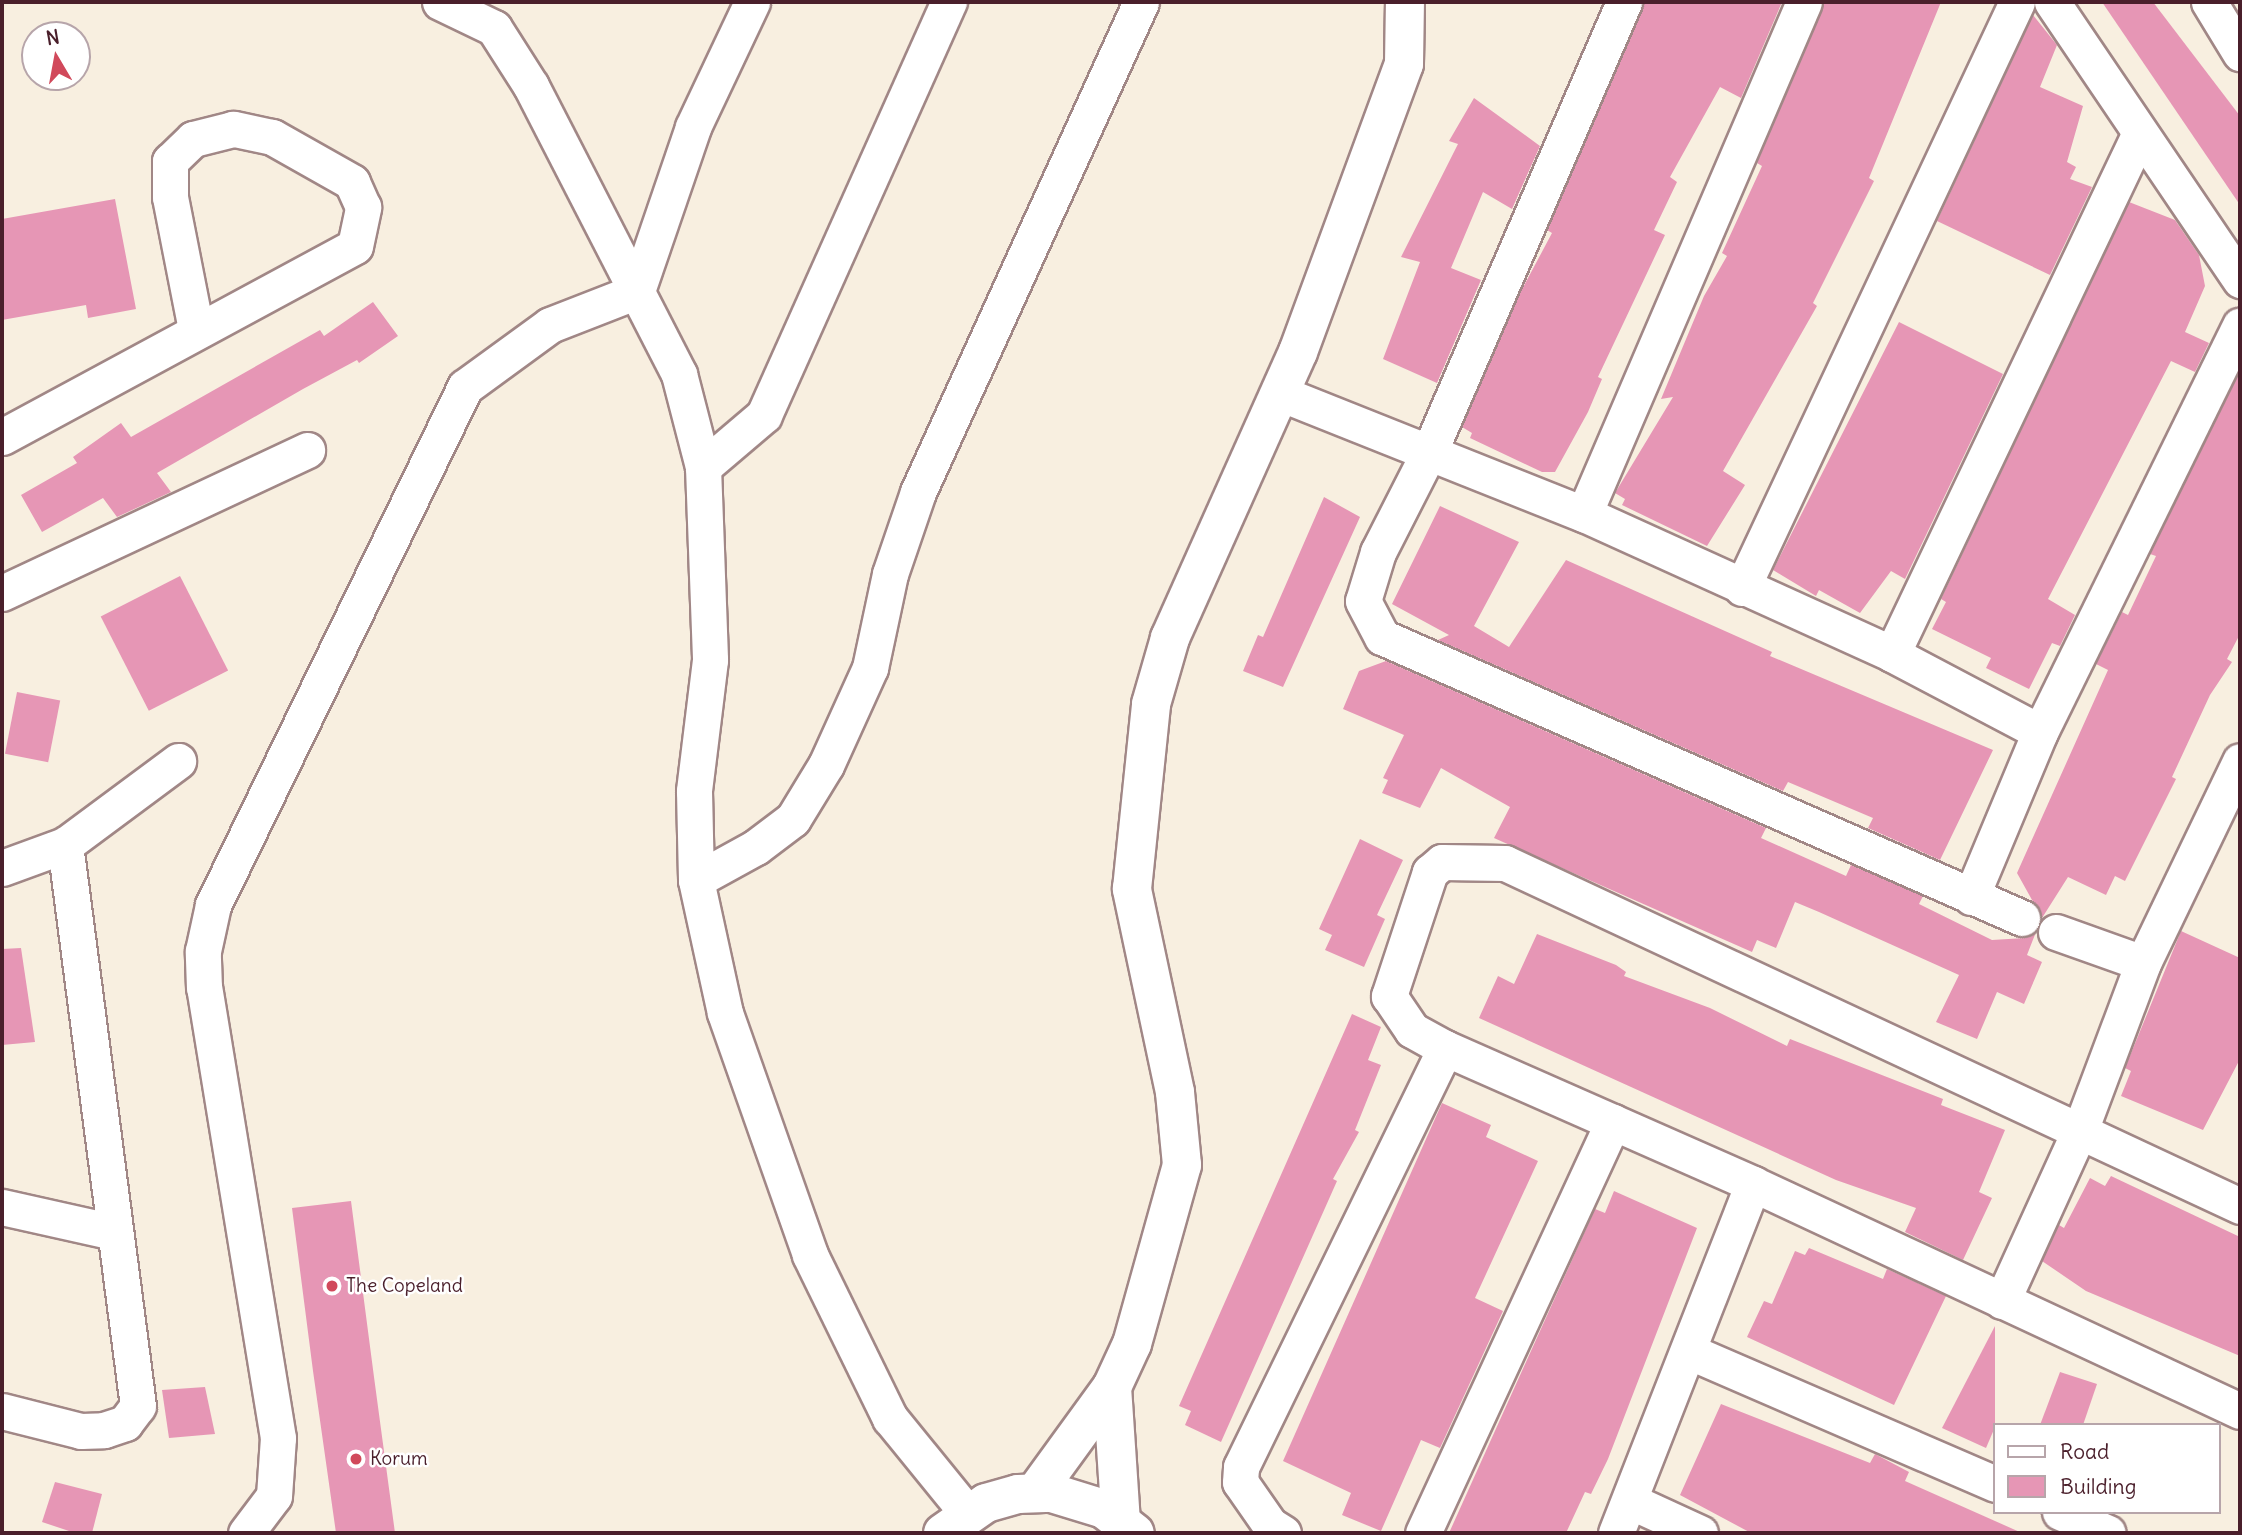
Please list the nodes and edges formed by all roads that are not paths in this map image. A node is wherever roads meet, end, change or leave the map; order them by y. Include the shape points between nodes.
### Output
1 (440, 2) edge
2 (752, 2) edge
3 (949, 2) edge
4 (1142, 2) edge
5 (1405, 2) edge
6 (1624, 2) edge
7 (1804, 2) edge
8 (2017, 2) edge
9 (2052, 2) edge
10 (2209, 2) edge
11 (500, 15) edge
12 (2240, 53) edge
13 (2140, 135) junction
14 (2240, 279) edge
15 (637, 291) junction
16 (2240, 326) edge
17 (196, 329) junction
18 (1282, 394) junction
19 (2, 437) edge
20 (307, 450) dead end
21 (1428, 454) junction
22 (703, 467) junction
23 (1584, 514) junction
24 (1742, 588) junction
25 (2, 593) edge
26 (1892, 654) junction
27 (2040, 732) junction
28 (178, 761) dead end
29 (2240, 761) edge
30 (65, 845) junction
31 (2, 868) edge
32 (696, 880) junction
33 (1971, 897) junction
34 (2022, 918) dead end
35 (2056, 932) dead end
36 (2143, 963) junction
37 (1445, 1048) junction
38 (1613, 1122) junction
39 (2081, 1128) junction
40 (1752, 1184) junction
41 (2238, 1200) edge
42 (2, 1207) edge
43 (114, 1232) junction
44 (2002, 1301) junction
45 (1688, 1352) junction
46 (1112, 1387) junction
47 (2, 1411) edge
48 (2240, 1411) edge
49 (1994, 1484) edge
50 (1035, 1493) junction
51 (1630, 1501) junction
52 (2065, 1514) edge
53 (955, 1523) edge
54 (1128, 1527) edge
55 (246, 1533) edge
56 (1283, 1533) edge
57 (1423, 1533) edge
58 (1616, 1533) edge
59 (1700, 1533) edge
60 (2108, 1533) edge

1 - 11 street
2 - 15 street via 693,127
3 - 22 street via 764,415
4 - 32 street via 918,492 890,574 870,668 826,765 793,820
5 - 18 street via 1404,64
6 - 21 street
7 - 23 street
8 - 24 street
9 - 13 street
10 - 12 street
11 - 15 street via 531,86
13 - 14 street
13 - 26 street
15 - 22 street via 679,374
15 - 55 street via 550,325 465,387 213,905 203,951 204,988 278,1438 274,1496
16 - 27 street
17 - 17 street via 170,197 170,161 193,139 233,129 272,136 352,182 363,207 355,246
17 - 19 street
18 - 21 street
18 - 46 street via 1170,638 1151,705 1132,889 1175,1092 1182,1165 1142,1319
20 - 25 street
21 - 23 street
21 - 33 street via 1377,552 1363,601 1382,637
22 - 32 street via 710,660 694,791
23 - 24 street
24 - 26 street
26 - 27 street
27 - 33 street
28 - 30 street
29 - 36 street
30 - 31 street
30 - 43 street
32 - 53 street via 725,1013 810,1255 890,1418
33 - 34 street
35 - 36 street
36 - 39 street
37 - 38 street
37 - 39 street via 1403,1021 1389,996 1397,969 1430,872 1442,862 1505,863
37 - 56 street via 1241,1467 1240,1482 1270,1525
38 - 40 street
38 - 57 street
39 - 41 street
39 - 44 street
40 - 44 street
40 - 45 street
42 - 43 street
43 - 47 street via 138,1406 133,1415 104,1430 81,1431
44 - 48 street
45 - 49 street
45 - 51 street
46 - 50 street
46 - 54 street
50 - 53 street via 986,1503
50 - 54 street via 1079,1498
51 - 58 street
51 - 59 street
52 - 60 street

